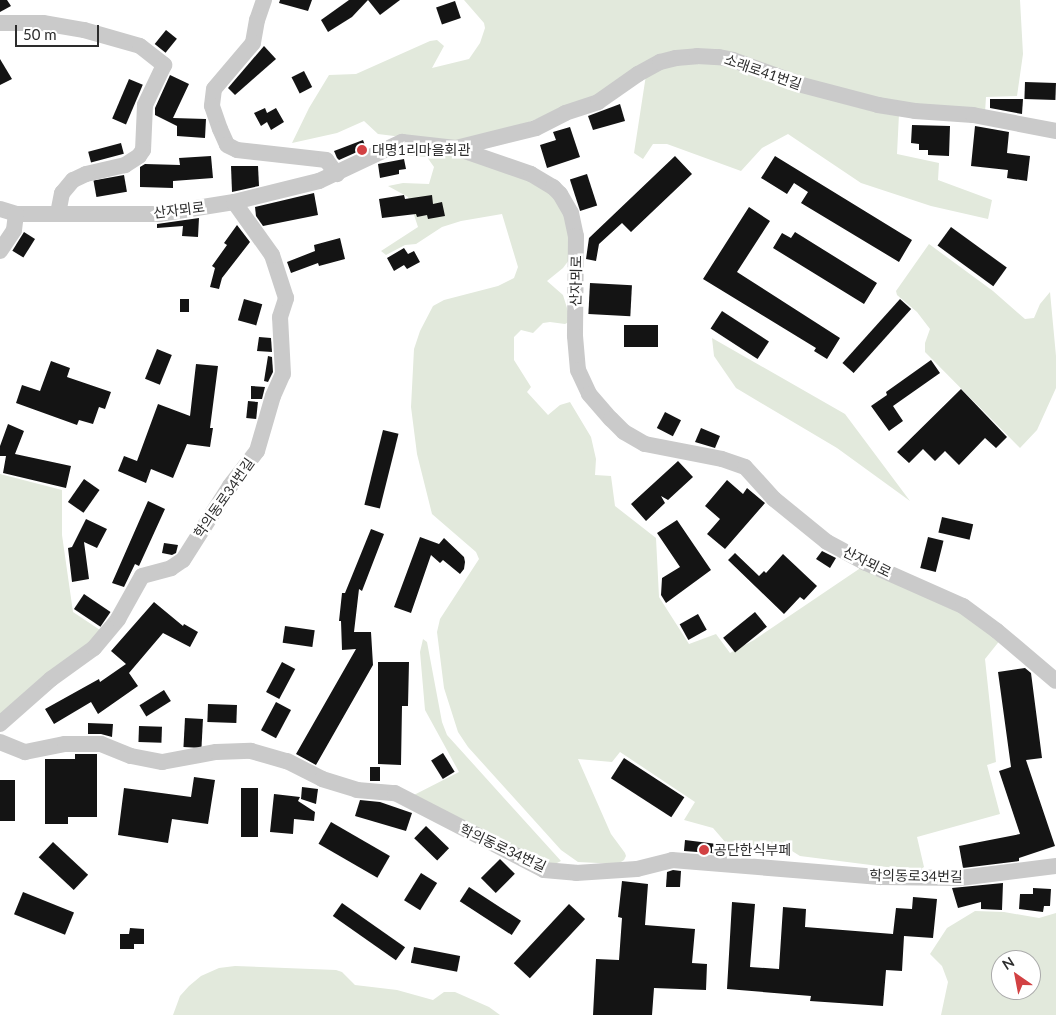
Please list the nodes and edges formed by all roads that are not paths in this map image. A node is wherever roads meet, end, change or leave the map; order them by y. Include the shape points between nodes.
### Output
1 (264, 0) edge
2 (0, 23) edge
3 (1056, 131) edge
4 (456, 148) junction
5 (338, 174) junction
6 (234, 202) junction
7 (0, 209) edge
8 (16, 214) junction
9 (58, 214) junction
10 (0, 251) edge
11 (1056, 681) edge
12 (0, 724) edge
13 (0, 742) edge
14 (1056, 866) edge

1 - 5 street via 253,43 214,89 212,106 220,129 227,144 236,150 326,160
2 - 9 street via 43,23 84,30 140,46 164,66 145,105 144,143 139,156 125,165 73,180 62,193
3 - 4 street, 소래로41번길 via 973,115 878,105 802,85 733,60 698,56 660,62 598,102 565,113 536,128
4 - 5 street, 산자뫼로 via 402,142
4 - 11 street, 산자뫼로 via 531,174 553,187 566,203 576,236 578,370 589,394 624,432 645,444 722,459 745,467 774,499 826,542 866,564 963,606 997,630
5 - 6 street, 산자뫼로 via 298,188
6 - 9 street, 산자뫼로 via 159,214
6 - 12 street, 학의동로34번길 via 272,255 286,298 280,317 283,374 257,451 230,486 183,560 171,568 142,576 118,619 94,648 51,679
7 - 8 street, 산자뫼로
8 - 9 street, 산자뫼로
8 - 10 street via 14,230
13 - 14 street, 학의동로34번길 via 25,752 65,744 101,744 131,756 162,762 216,752 252,751 287,761 322,779 357,790 395,793 544,870 576,873 637,869 672,860 880,877 960,878

